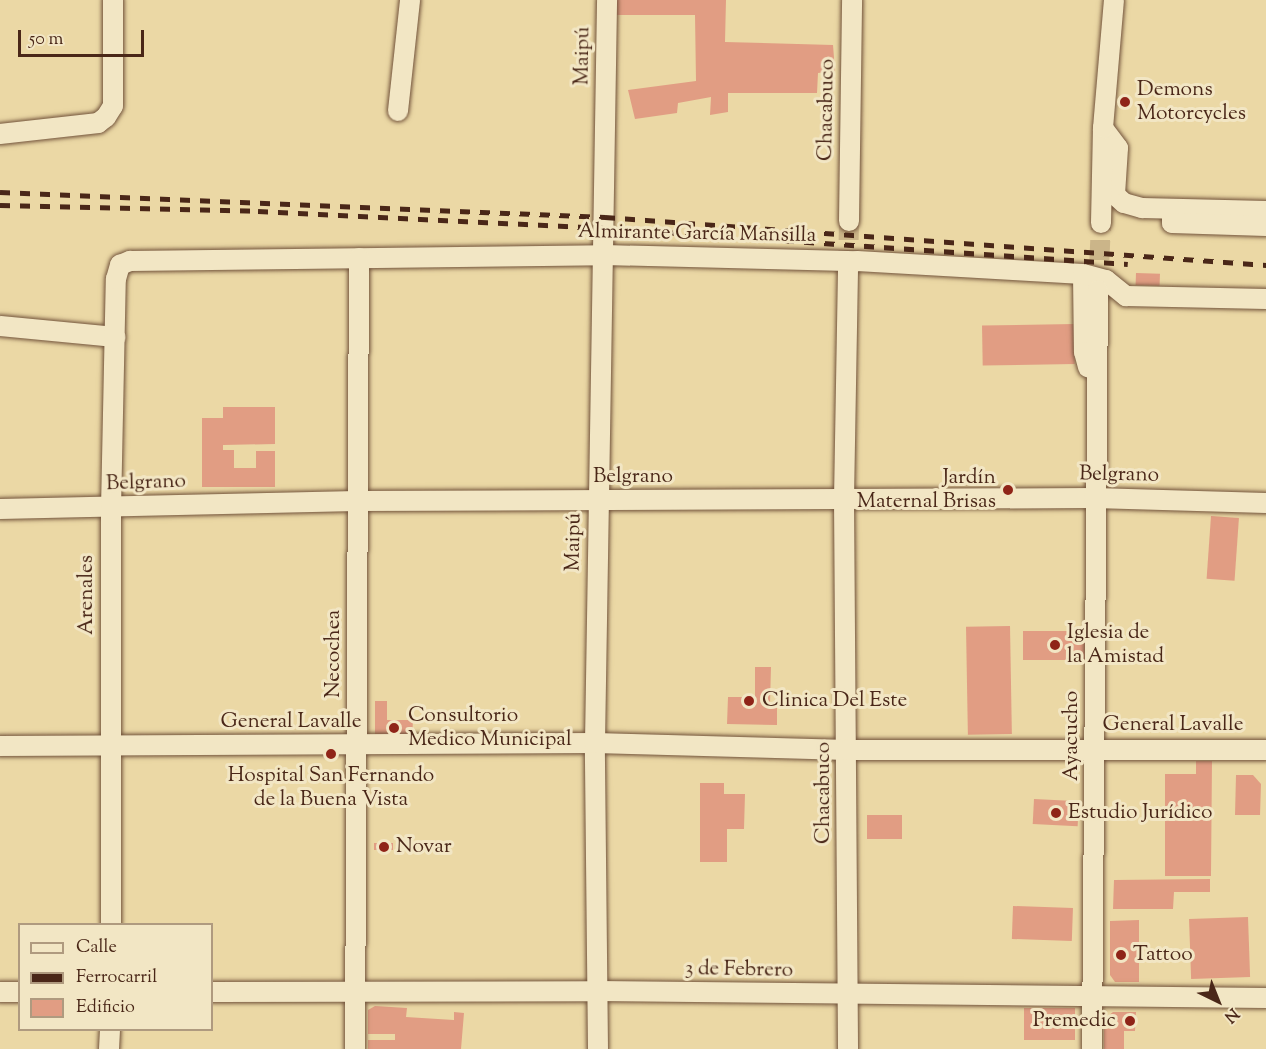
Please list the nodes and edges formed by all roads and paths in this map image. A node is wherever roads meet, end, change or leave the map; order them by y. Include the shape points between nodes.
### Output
1 (113, 0) edge
2 (410, 0) edge
3 (607, 0) edge
4 (852, 0) edge
5 (1114, 0) edge
6 (398, 111) dead end
7 (1103, 128) junction
8 (0, 134) edge
9 (1172, 209) junction
10 (1266, 211) edge
11 (849, 220) tunnel mouth
12 (1101, 223) tunnel mouth
13 (1266, 226) edge
14 (604, 255) junction
15 (359, 258) junction
16 (120, 265) joint
17 (852, 265) junction
18 (1083, 274) junction
19 (1104, 287) junction
20 (1266, 299) edge
21 (0, 326) edge
22 (115, 337) junction
23 (1097, 388) junction
24 (1095, 498) junction
25 (844, 499) junction
26 (357, 501) junction
27 (598, 501) junction
28 (1266, 503) edge
29 (0, 509) edge
30 (111, 509) junction
31 (595, 743) junction
32 (112, 745) junction
33 (0, 746) edge
34 (359, 746) junction
35 (1096, 748) junction
36 (848, 750) junction
37 (1266, 750) edge
38 (111, 923) edge
39 (356, 991) junction
40 (597, 991) junction
41 (0, 992) edge
42 (18, 992) edge
43 (213, 992) edge
44 (848, 996) junction
45 (1266, 998) edge
46 (1092, 999) junction
47 (110, 1031) edge
48 (109, 1049) edge
49 (355, 1049) edge
50 (598, 1049) edge
51 (848, 1049) edge
52 (1092, 1049) edge

1 - 8 street via 113,106 106,117 98,123
2 - 6 street
3 - 14 street, Maipú
4 - 11 street, Chacabuco
5 - 7 street
7 - 9 street via 1118,148 1115,195 1124,204
7 - 12 street
9 - 10 street
9 - 13 street via 1172,222
14 - 15 street, Almirante García Mansilla
14 - 17 street, Almirante García Mansilla
14 - 27 street, Maipú
15 - 16 street, Almirante García Mansilla via 130,261
15 - 26 street, Necochea
16 - 22 street, Arenales via 116,279
17 - 18 street, Almirante García Mansilla
17 - 25 street, Chacabuco via 856,351 846,393
18 - 19 street, Almirante García Mansilla via 1101,278
18 - 23 street, Ayacucho via 1084,352
19 - 20 street, Almirante García Mansilla via 1126,296
19 - 23 street, Ayacucho via 1109,356
21 - 22 street
22 - 30 street, Arenales
23 - 24 street, Ayacucho
24 - 25 street, Belgrano
24 - 28 street, Belgrano
24 - 35 street, Ayacucho
25 - 27 street, Belgrano
25 - 36 street, Chacabuco
26 - 27 street, Belgrano
26 - 30 street, Belgrano
26 - 34 street, Necochea
27 - 31 street, Maipú
29 - 30 street, Belgrano
30 - 32 street, Arenales
31 - 34 street, General Lavalle
31 - 36 street, General Lavalle
31 - 40 street, Maipú
32 - 33 street, General Lavalle
32 - 34 street, General Lavalle
32 - 38 street, Arenales
34 - 39 street, Necochea
35 - 36 street, General Lavalle
35 - 37 street, General Lavalle
35 - 46 street, Ayacucho
36 - 44 street, Chacabuco
39 - 40 street, 3 de Febrero
39 - 43 street, 3 de Febrero
39 - 49 street, Necochea
40 - 44 street, 3 de Febrero
40 - 50 street, Maipú
41 - 42 street
44 - 46 street, 3 de Febrero
44 - 51 street, Chacabuco
45 - 46 street, 3 de Febrero
46 - 52 street, Ayacucho
47 - 48 street

